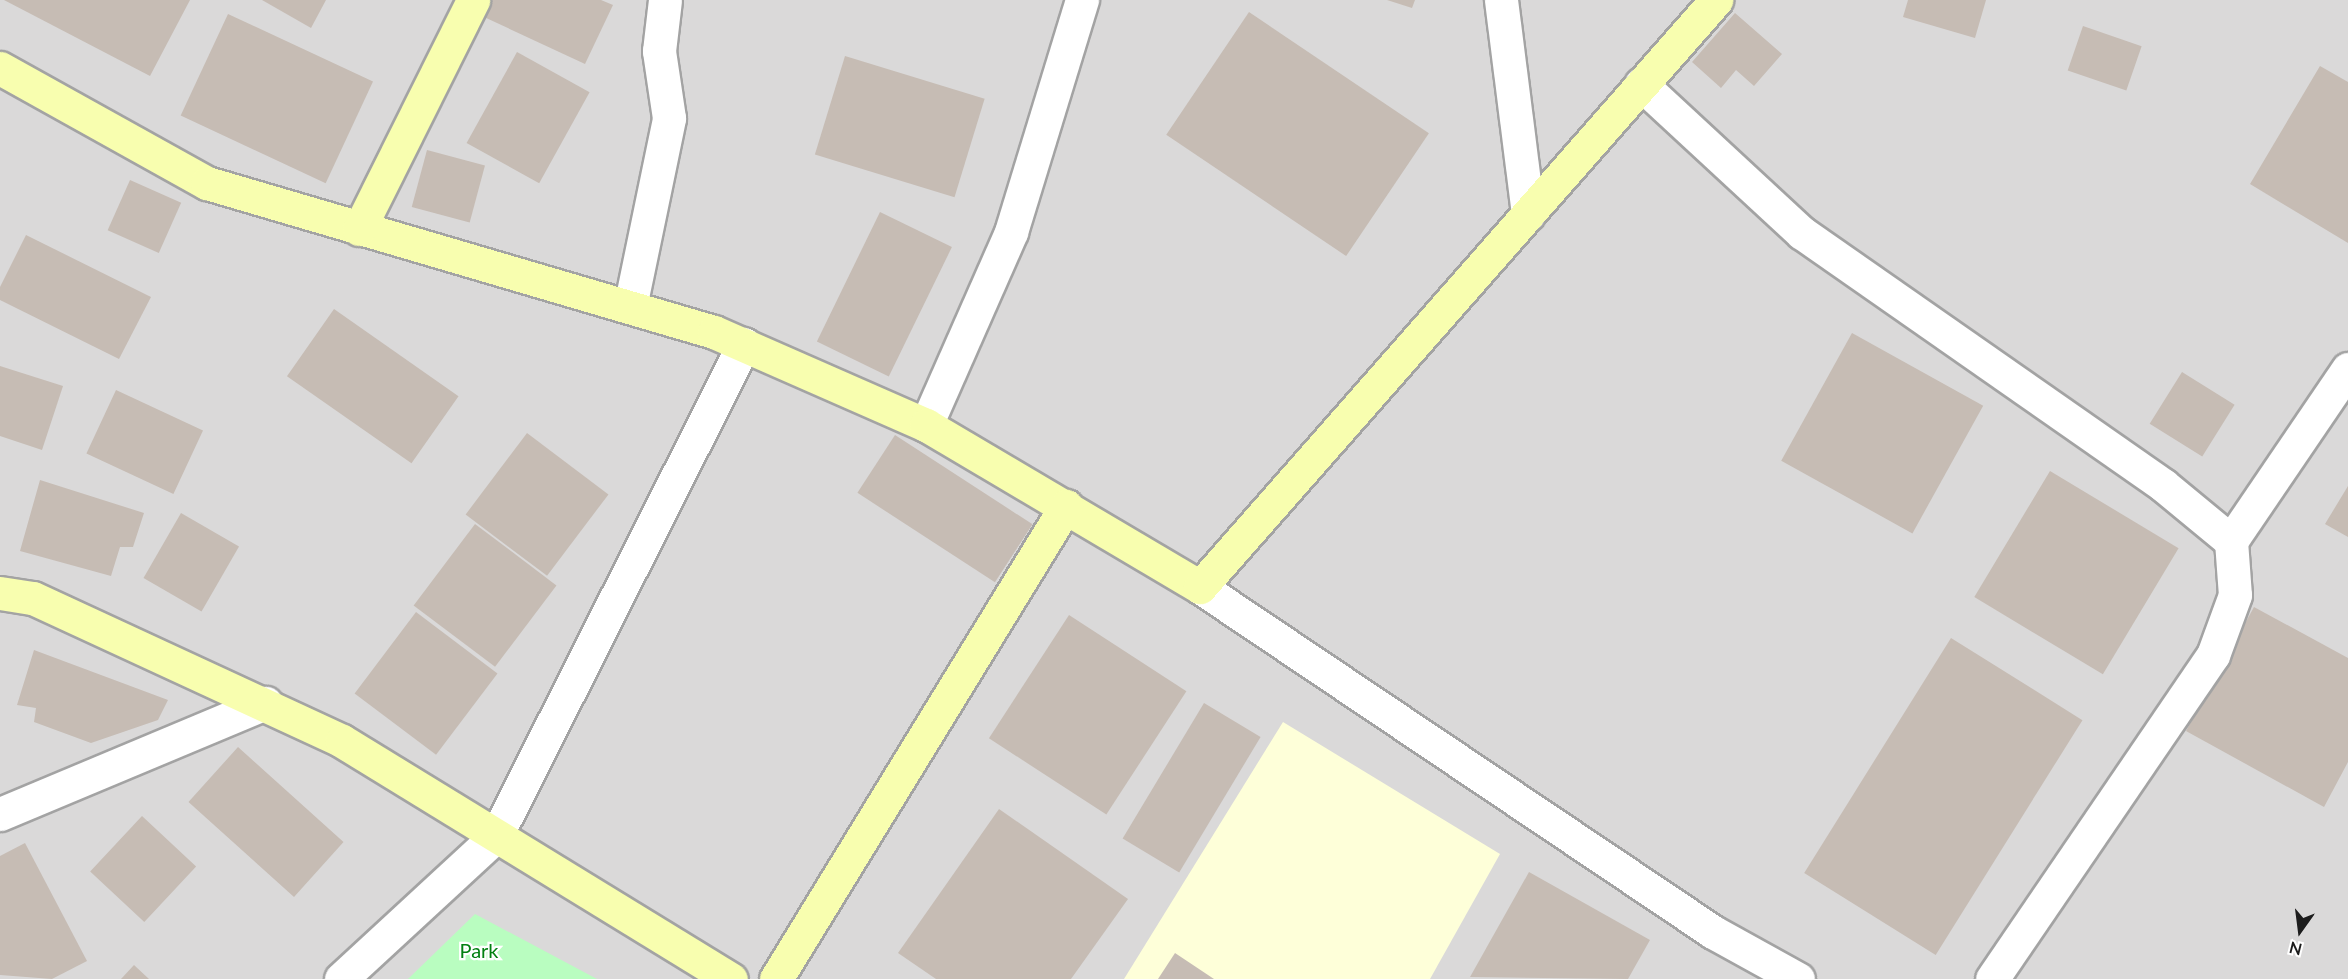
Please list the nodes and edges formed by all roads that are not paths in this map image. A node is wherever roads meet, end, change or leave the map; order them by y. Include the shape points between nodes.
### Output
1 (473, 0) edge
2 (666, 0) edge
3 (1082, 0) edge
4 (1501, 0) edge
5 (1716, 0) edge
6 (0, 68) edge
7 (1641, 84) junction
8 (1528, 214) junction
9 (359, 230) junction
10 (630, 307) junction
11 (744, 344) junction
12 (2348, 369) edge
13 (926, 425) junction
14 (1066, 506) junction
15 (2231, 541) junction
16 (1200, 587) junction
17 (0, 593) edge
18 (266, 703) junction
19 (0, 813) edge
20 (496, 836) junction
21 (341, 979) edge
22 (731, 979) edge
23 (776, 979) edge
24 (1798, 979) edge
25 (1992, 979) edge

1 - 9 street
2 - 10 street via 659,51 669,118
3 - 13 street via 1011,232
4 - 8 street
5 - 7 street
6 - 9 street via 207,183
7 - 8 street
7 - 15 street via 1802,233 2163,485
8 - 16 street
9 - 10 street
10 - 11 street
11 - 13 street
11 - 20 street
12 - 15 street
13 - 14 street
14 - 16 street
14 - 23 street
15 - 25 street via 2235,595 2213,655
16 - 24 street via 1713,932
17 - 18 street via 33,598
18 - 19 street
18 - 20 street via 342,741
20 - 21 street
20 - 22 street

